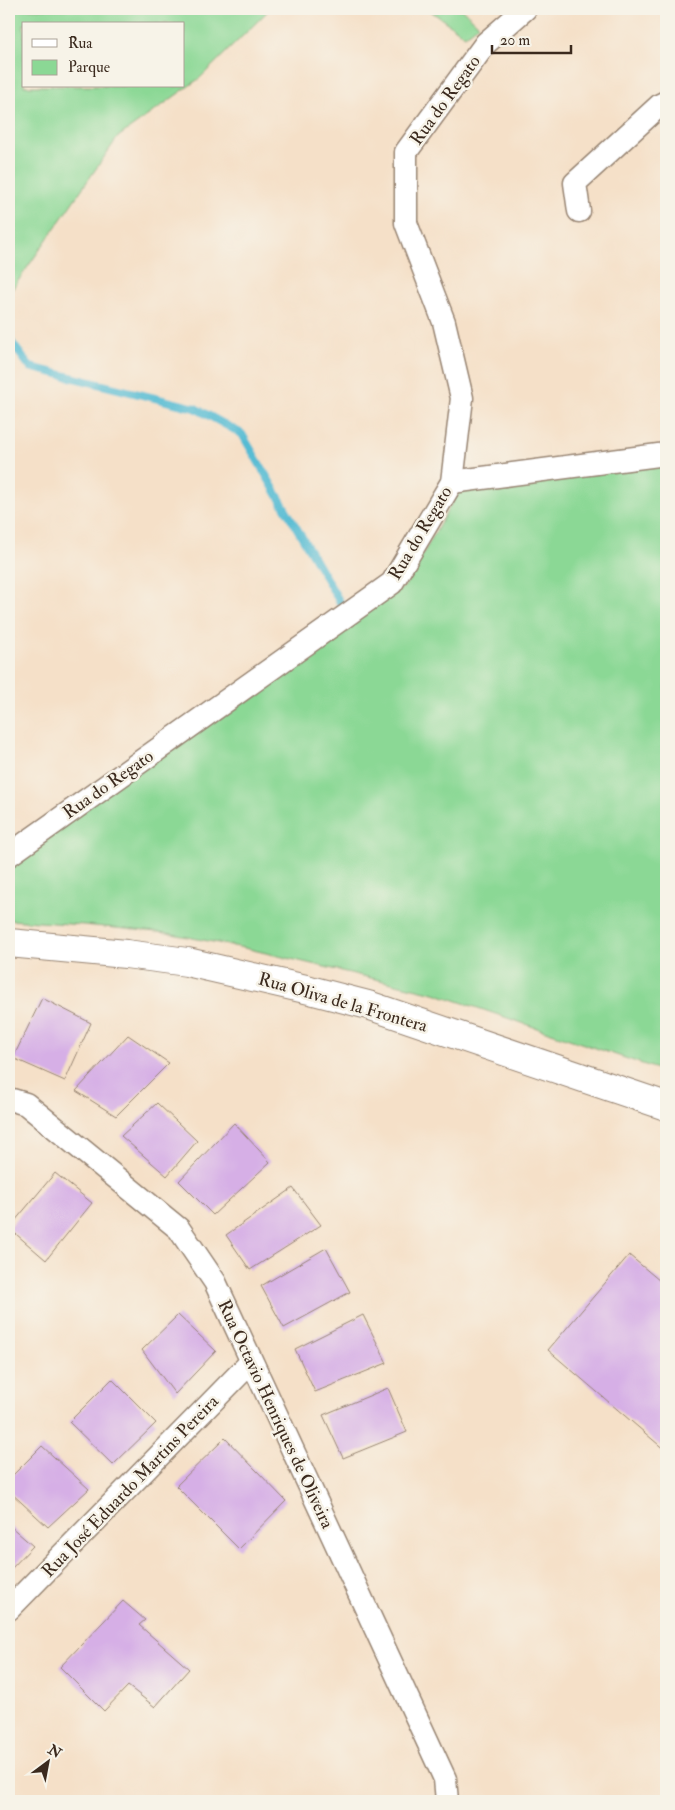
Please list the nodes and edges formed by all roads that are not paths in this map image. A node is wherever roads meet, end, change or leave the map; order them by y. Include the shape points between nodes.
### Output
1 (525, 9) edge
2 (666, 102) edge
3 (579, 211) dead end
4 (666, 454) edge
5 (452, 482) junction
6 (9, 855) edge
7 (9, 943) edge
8 (9, 1099) edge
9 (666, 1106) edge
10 (251, 1362) junction
11 (9, 1609) edge
12 (447, 1801) edge

1 - 5 street, Rua do Regato via 486,43 406,152 406,223 444,322 462,398
2 - 3 street via 575,183
4 - 5 street
5 - 6 street, Rua do Regato via 392,583
7 - 9 main road, Rua Oliva de la Frontera via 187,962 310,990 368,1005
8 - 10 street, Rua Octavio Henriques de Oliveira via 26,1104 179,1230 215,1282
10 - 11 street, Rua José Eduardo Martins Pereira
10 - 12 street, Rua Octavio Henriques de Oliveira via 445,1778

